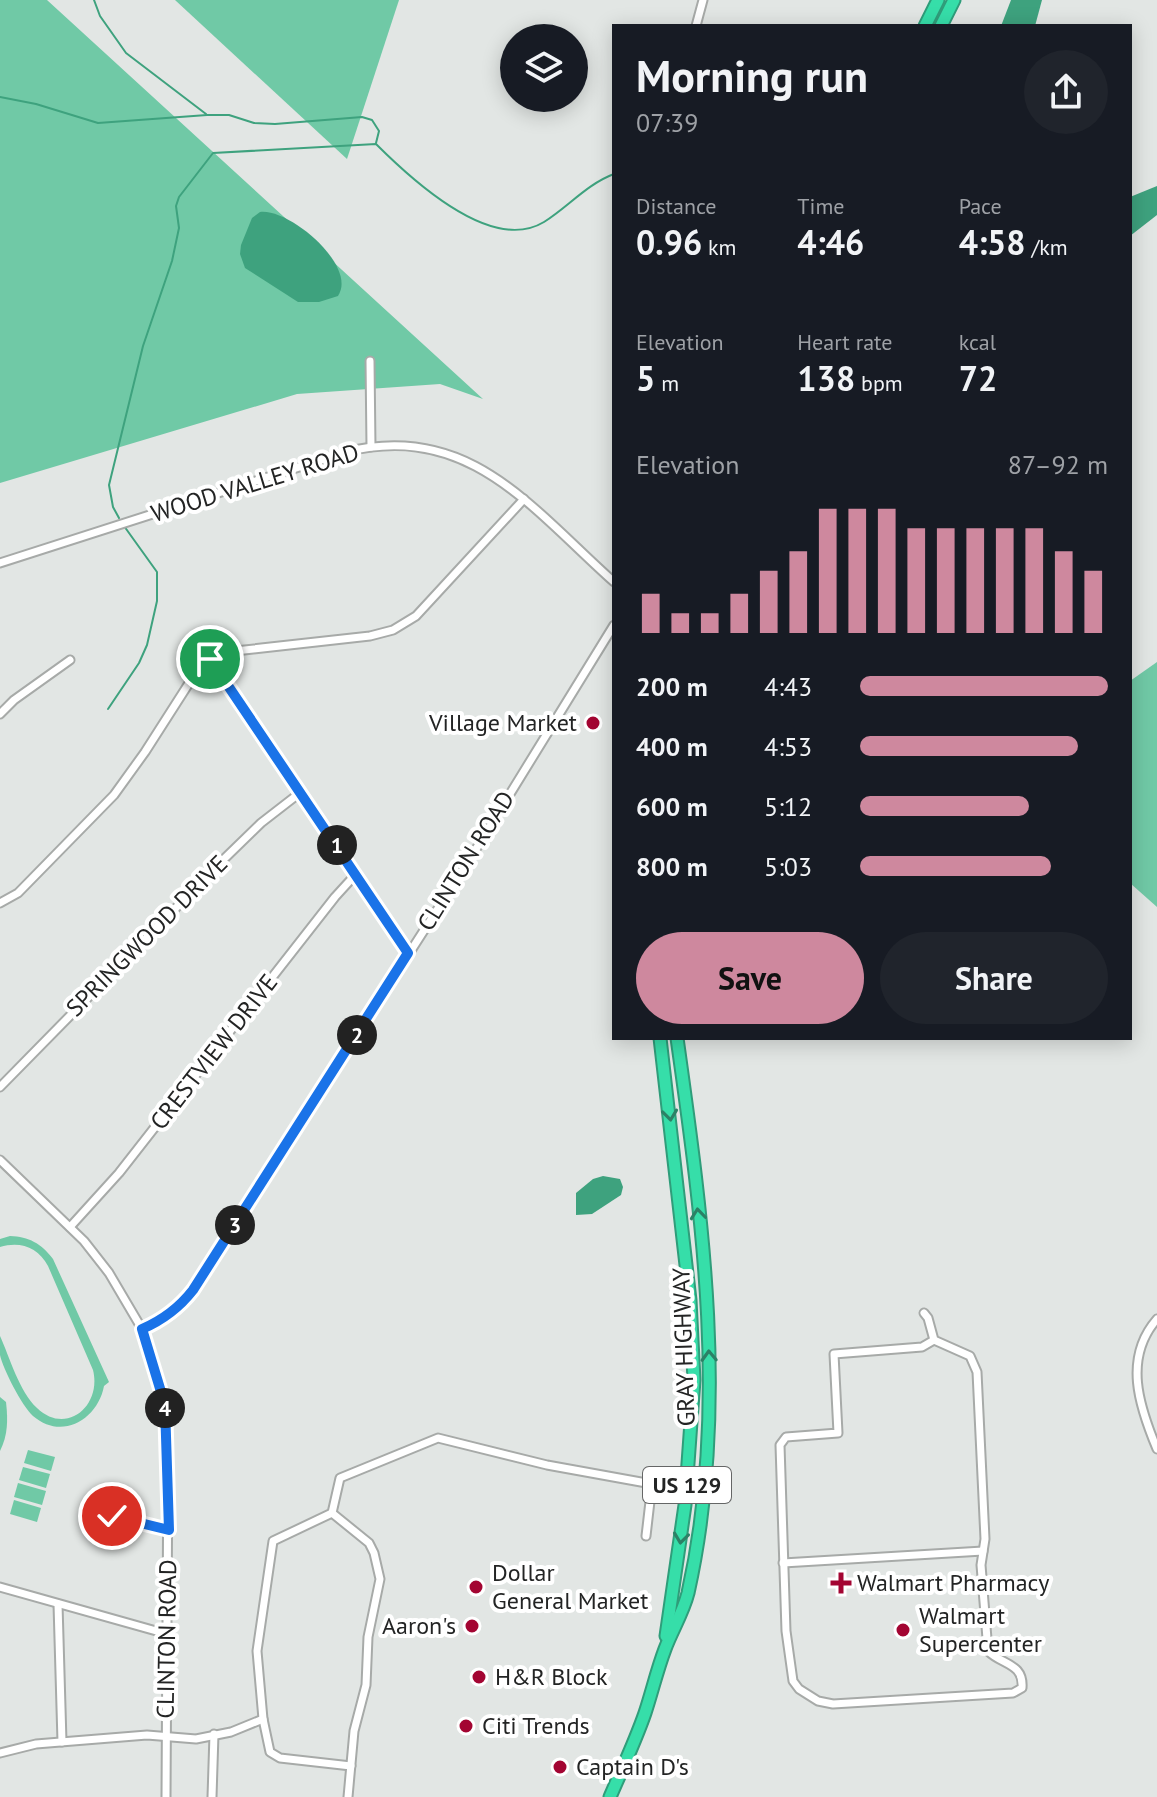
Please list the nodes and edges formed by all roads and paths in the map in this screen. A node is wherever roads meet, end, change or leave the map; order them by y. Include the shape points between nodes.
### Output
1 (703, 0) edge
2 (938, 0) edge
3 (954, 0) edge
4 (697, 24) edge
5 (926, 24) edge
6 (942, 24) edge
7 (370, 361) dead end
8 (371, 447) junction
9 (524, 499) junction
10 (0, 563) edge
11 (612, 580) edge
12 (612, 628) edge
13 (210, 659) junction
14 (70, 660) dead end
15 (0, 714) edge
16 (301, 792) junction
17 (356, 874) junction
18 (0, 903) edge
19 (408, 953) junction
20 (660, 1040) edge
21 (677, 1040) edge
22 (0, 1087) edge
23 (0, 1160) edge
24 (70, 1227) junction
25 (924, 1313) dead end
26 (1157, 1319) edge
27 (142, 1329) junction
28 (934, 1340) junction
29 (1157, 1449) edge
30 (94, 1511) dead end
31 (332, 1513) junction
32 (169, 1530) junction
33 (646, 1536) dead end
34 (983, 1551) junction
35 (783, 1563) junction
36 (0, 1587) edge
37 (58, 1604) junction
38 (167, 1634) junction
39 (665, 1649) junction
40 (263, 1719) junction
41 (214, 1734) junction
42 (166, 1735) junction
43 (62, 1742) junction
44 (0, 1753) edge
45 (351, 1766) junction
46 (166, 1797) edge
47 (212, 1797) edge
48 (348, 1797) edge
49 (610, 1797) edge

1 - 4 street
2 - 5 highway
3 - 6 highway
7 - 8 street
8 - 9 street, WOOD VALLEY ROAD via 409,446 461,458
8 - 10 street, WOOD VALLEY ROAD
9 - 11 street, WOOD VALLEY ROAD
9 - 13 street via 416,616 393,630
12 - 19 street, CLINTON ROAD
13 - 16 street
13 - 18 street via 192,676 114,795 18,893
14 - 15 street
16 - 17 street
16 - 22 street, SPRINGWOOD DRIVE via 233,850
17 - 19 street
17 - 24 street, CRESTVIEW DRIVE via 119,1173
19 - 27 street, CLINTON ROAD via 193,1290 173,1311
20 -> 39 highway, GRAY HIGHWAY / US 129 via 694,1380 685,1505
39 -> 21 highway, GRAY HIGHWAY / US 129 via 687,1598 695,1557 710,1418 706,1289
23 - 24 street
24 - 27 street via 105,1266
25 - 28 street
26 - 29 street via 1137,1355 1136,1378
27 - 32 street, CLINTON ROAD via 165,1405
28 - 34 street via 970,1356 977,1372
28 - 35 street via 922,1347 834,1354 838,1433 786,1437 780,1445
30 - 32 street
31 - 33 street via 340,1478 438,1438 652,1484
31 - 40 street via 273,1541 257,1651
31 - 45 street via 369,1543 380,1579
32 - 38 street, CLINTON ROAD
34 - 35 street
34 - 35 street via 988,1651 1019,1671 1022,1688 1013,1693 818,1701 793,1681
36 - 37 street
37 - 38 street
37 - 43 street
38 - 42 street, CLINTON ROAD
39 - 49 highway, GRAY HIGHWAY / US 129
40 - 41 street
40 - 45 street via 267,1747 275,1757
41 - 42 street via 196,1739
41 - 47 street
42 - 43 street
42 - 46 street, CLINTON ROAD
43 - 44 street
45 - 48 street

